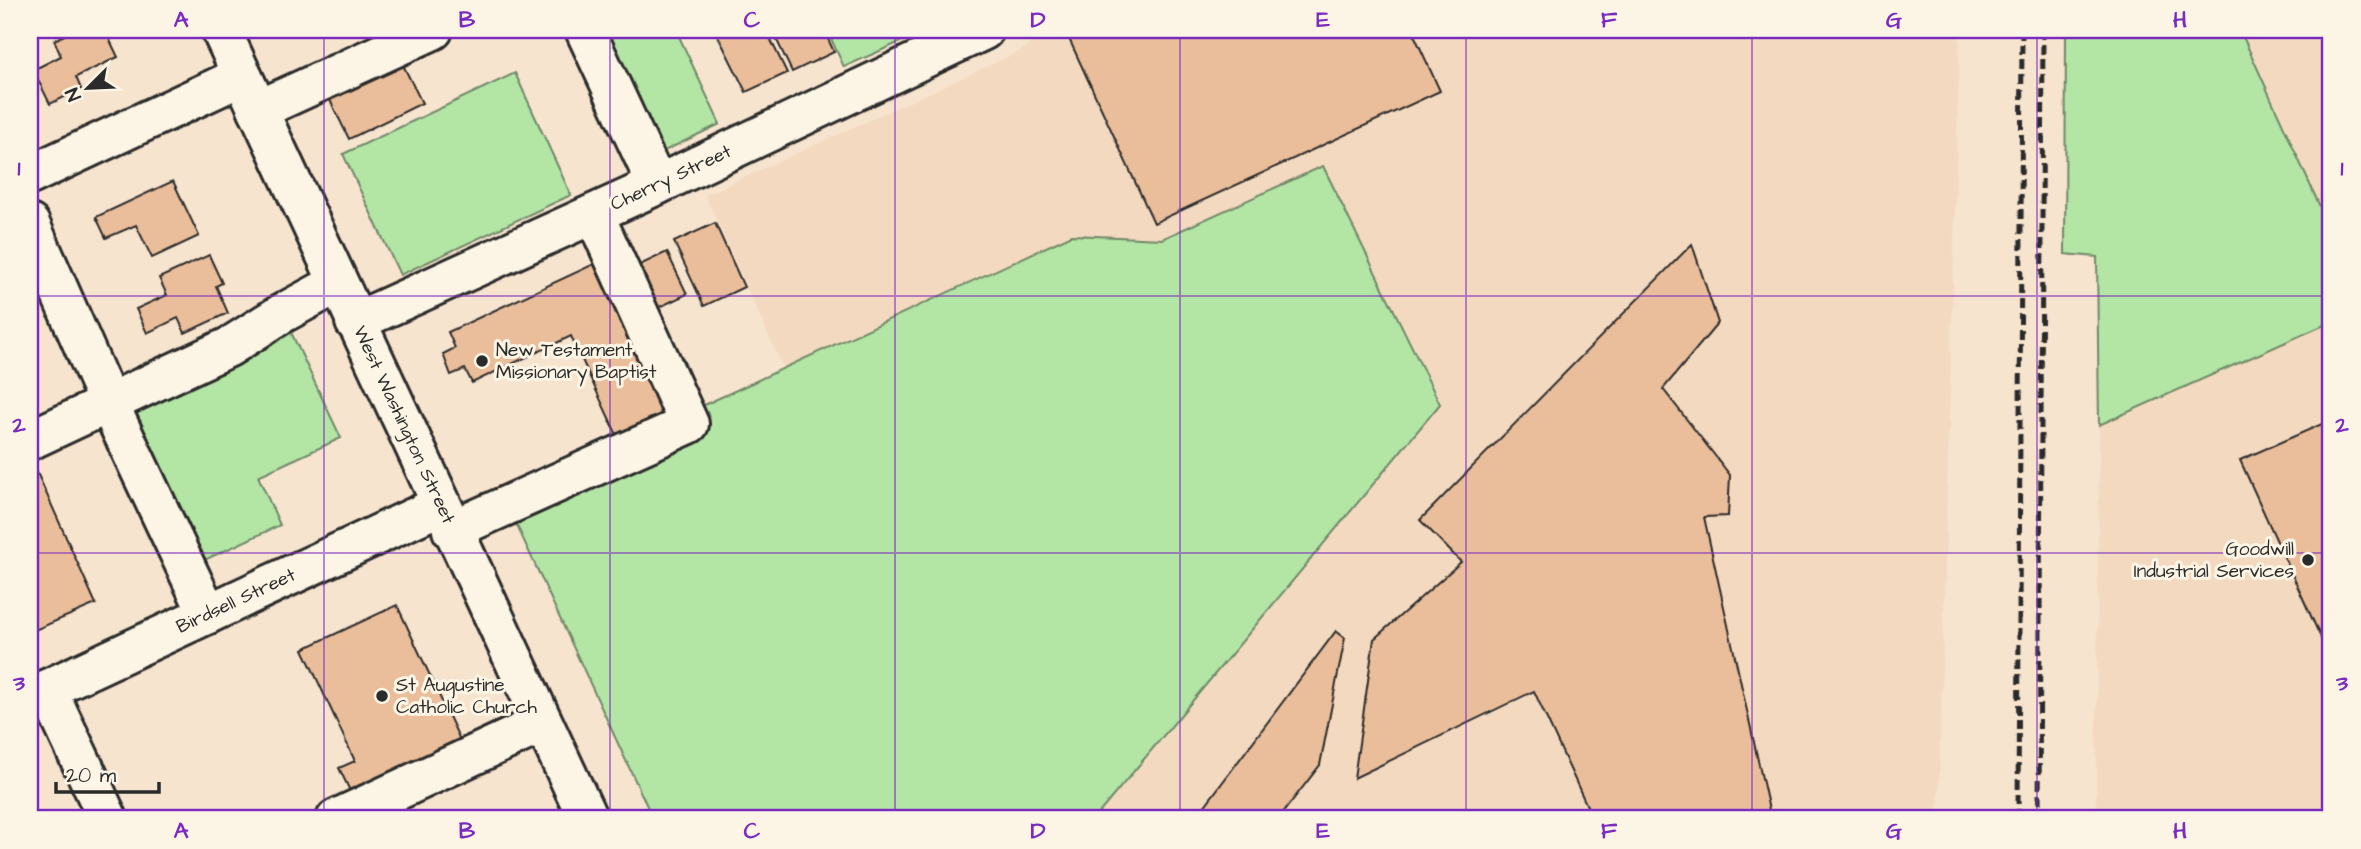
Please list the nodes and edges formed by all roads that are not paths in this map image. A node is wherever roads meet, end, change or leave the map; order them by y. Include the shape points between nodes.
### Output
1 (221, 30) edge
2 (433, 30) edge
3 (585, 30) edge
4 (984, 30) edge
5 (242, 76) junction
6 (258, 110) junction
7 (30, 175) edge
8 (657, 185) junction
9 (594, 214) junction
10 (30, 224) edge
11 (338, 283) junction
12 (355, 322) junction
13 (109, 404) junction
14 (30, 440) edge
15 (447, 517) junction
16 (208, 614) junction
17 (38, 693) edge
18 (543, 723) junction
19 (108, 819) edge
20 (336, 819) edge
21 (588, 819) edge

1 - 5 street, West Washington Street
2 - 6 street
3 - 8 street
4 - 8 street, Cherry Street
5 - 6 street, West Washington Street
5 - 7 street
6 - 11 street, West Washington Street
8 - 9 street, Cherry Street
9 - 12 street, Cherry Street
9 - 15 street, Birdsell Street via 689,424
10 - 13 street
11 - 12 street, West Washington Street
11 - 13 street via 229,347
12 - 15 street, West Washington Street
13 - 14 street
13 - 16 street
15 - 16 street, Birdsell Street
15 - 18 street, West Washington Street
16 - 17 street, Birdsell Street
17 - 19 street
18 - 20 street
18 - 21 street, West Washington Street

